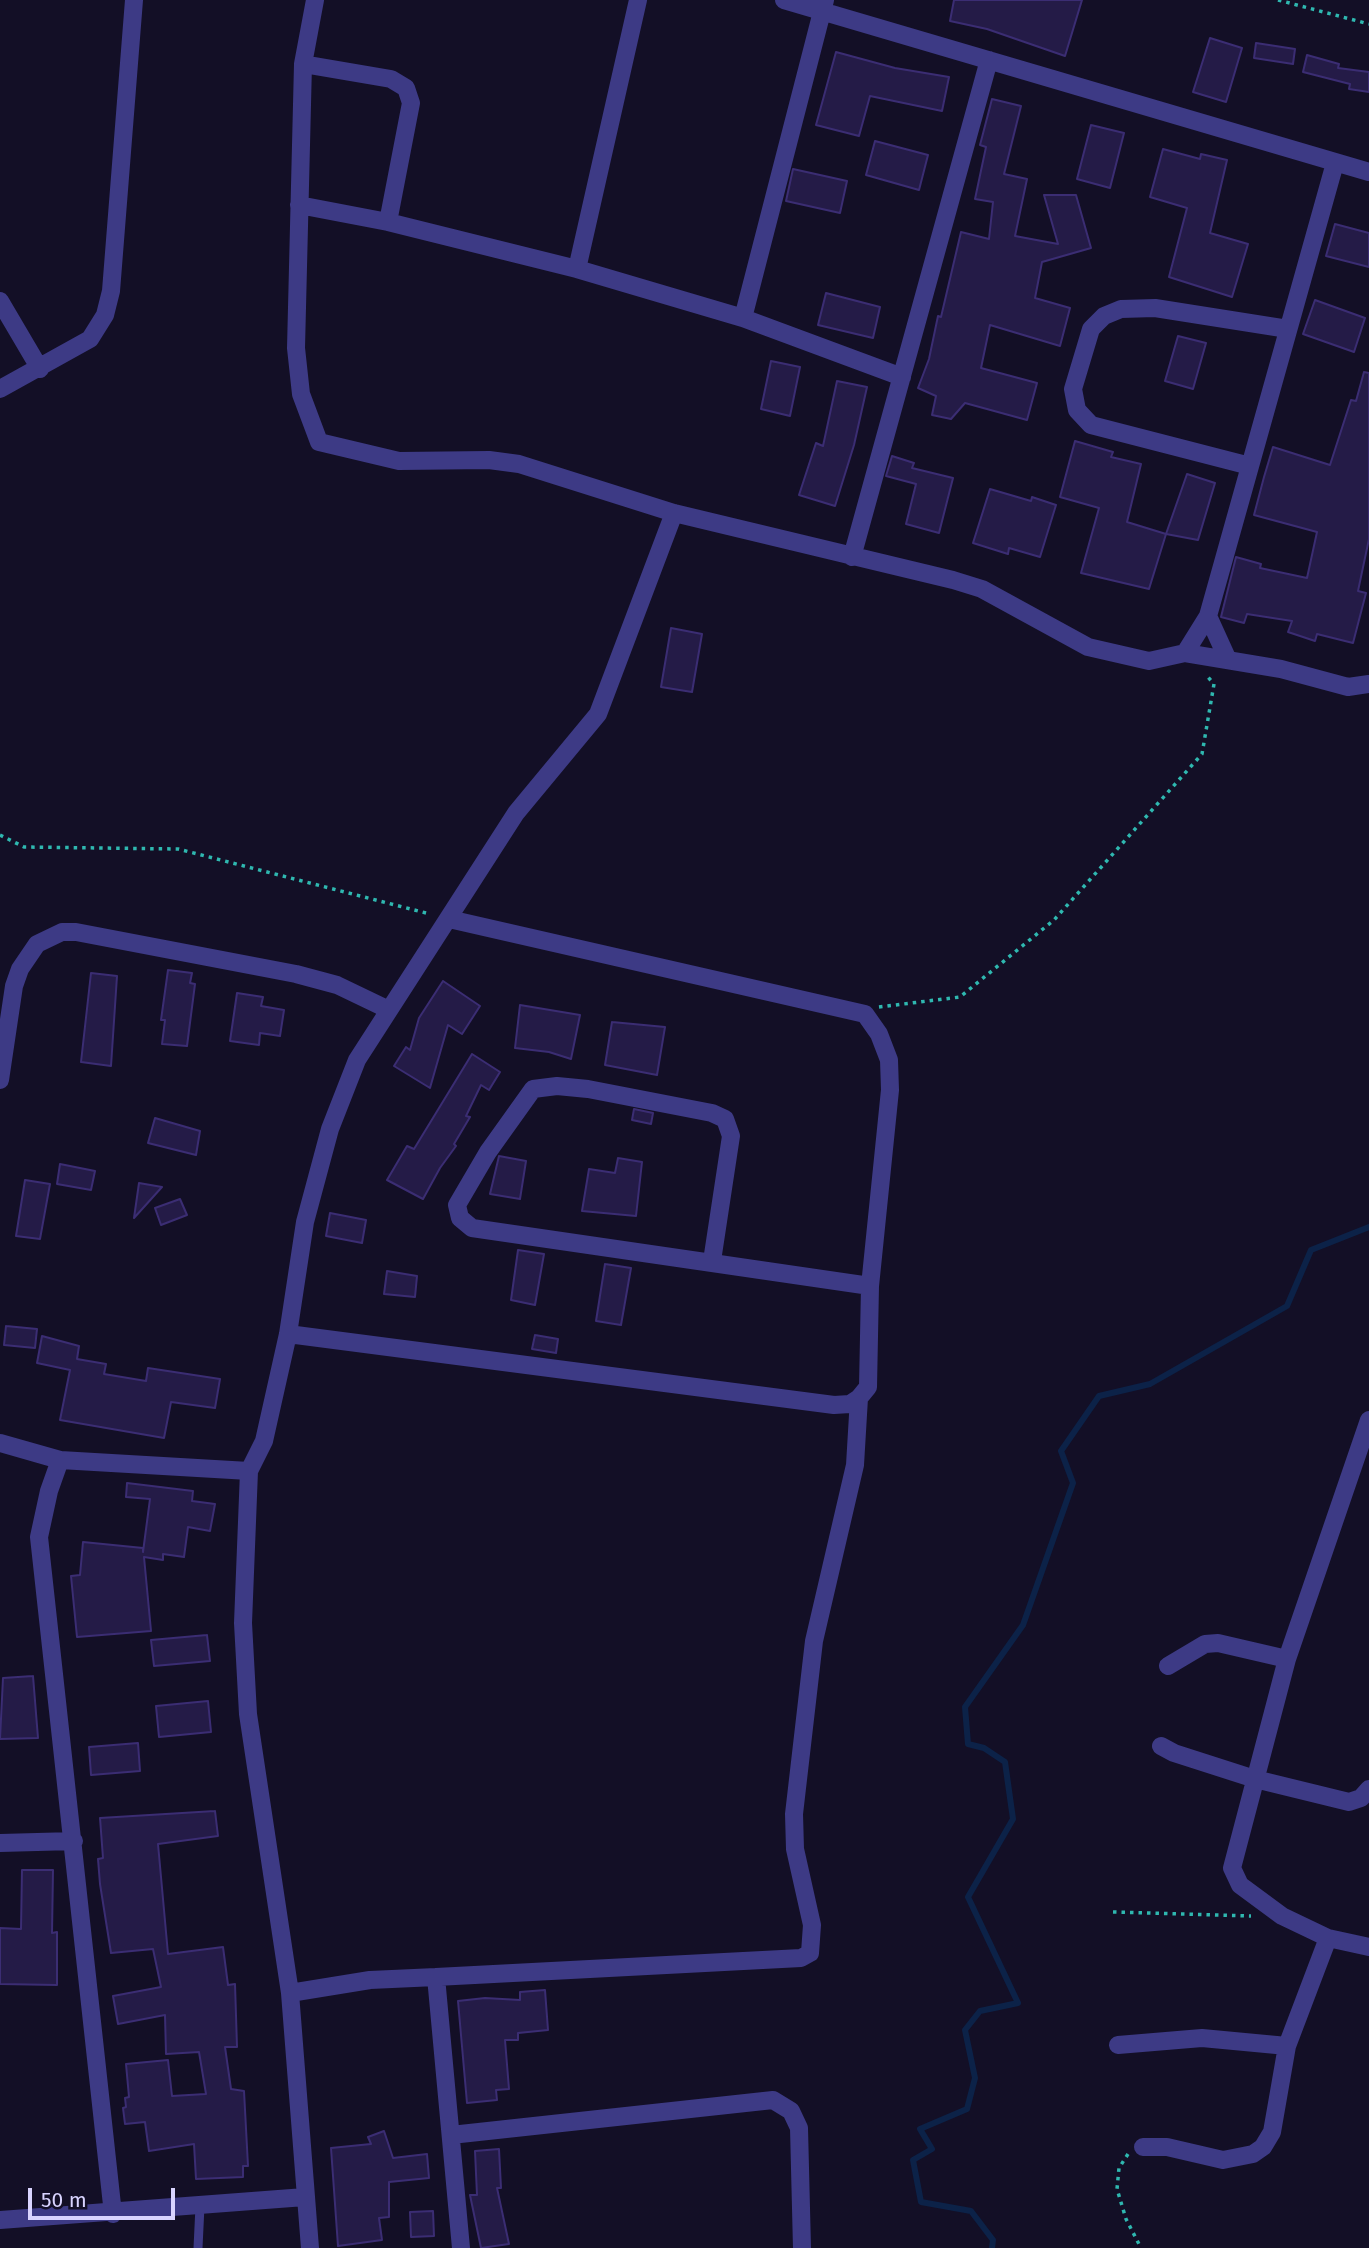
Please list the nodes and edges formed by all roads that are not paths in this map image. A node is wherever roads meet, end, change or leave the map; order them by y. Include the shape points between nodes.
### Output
1 (134, 0) edge
2 (315, 0) edge
3 (638, 0) edge
4 (785, 0) edge
5 (825, 5) edge
6 (989, 60) junction
7 (303, 64) junction
8 (1335, 163) junction
9 (1369, 173) edge
10 (299, 205) junction
11 (388, 222) junction
12 (577, 269) junction
13 (0, 301) edge
14 (743, 318) junction
15 (1288, 328) junction
16 (40, 369) junction
17 (902, 377) junction
18 (0, 389) edge
19 (1250, 466) junction
20 (674, 513) junction
21 (852, 557) junction
22 (1208, 616) junction
23 (1185, 653) junction
24 (1228, 660) junction
25 (1369, 684) edge
26 (449, 919) junction
27 (387, 1009) junction
28 (0, 1080) edge
29 (712, 1261) junction
30 (870, 1286) junction
31 (288, 1334) junction
32 (859, 1398) junction
33 (1369, 1420) edge
34 (0, 1443) edge
35 (60, 1460) junction
36 (249, 1471) junction
37 (1287, 1659) junction
38 (1168, 1666) dead end
39 (1161, 1746) dead end
40 (1255, 1779) junction
41 (1369, 1789) edge
42 (74, 1841) junction
43 (0, 1843) edge
44 (1328, 1938) junction
45 (1369, 1947) edge
46 (436, 1977) junction
47 (290, 1993) junction
48 (1118, 2045) dead end
49 (1287, 2046) junction
50 (451, 2136) junction
51 (1143, 2147) road end
52 (305, 2197) junction
53 (200, 2206) junction
54 (113, 2214) junction
55 (0, 2220) edge
56 (198, 2248) edge
57 (310, 2248) edge
58 (461, 2248) edge
59 (798, 2248) edge

1 - 16 street via 111,291 105,316 90,340
2 - 7 street
3 - 12 street
4 - 5 street
5 - 6 street
5 - 14 street
6 - 8 street
6 - 17 street
7 - 10 street
7 - 11 street via 391,79 405,88 411,103
8 - 9 street
8 - 15 street
10 - 11 street
10 - 20 street via 296,348 301,394 319,442 399,461 519,464
11 - 12 street
12 - 14 street
13 - 16 street
14 - 17 street
15 - 19 street
15 - 19 street via 1155,308 1121,309 1104,316 1091,329 1073,389 1077,410 1091,425
16 - 18 street
17 - 21 street
19 - 22 street
20 - 21 street
20 - 26 street via 598,715 516,813
21 - 23 street via 982,589 1088,647 1149,661
22 - 23 street
22 - 24 street
23 - 24 street
24 - 25 street via 1348,687
26 - 27 street
26 - 30 street via 865,1014 889,1060 890,1090
27 - 28 street via 337,985 296,974 62,932 37,944 20,969
27 - 31 street via 357,1060 330,1129 305,1222
29 - 29 street via 471,1228 460,1218 457,1205 533,1088 579,1088 712,1113 725,1119 731,1136
29 - 30 street
30 - 32 street via 868,1387
31 - 32 street via 834,1405
31 - 36 street via 264,1441
32 - 46 street via 855,1465 814,1641 794,1814 794,1849 812,1925 810,1953 801,1958
33 - 37 street
34 - 35 street
35 - 36 street
35 - 42 street via 39,1536
36 - 47 street via 243,1623 248,1714
37 - 38 street via 1217,1643 1205,1644
37 - 40 street
39 - 40 street
40 - 41 street via 1349,1802
40 - 44 street via 1232,1868 1240,1885 1282,1916
42 - 43 street
42 - 54 street
44 - 45 street
44 - 49 street
46 - 47 street via 370,1980
46 - 50 street
47 - 52 street
48 - 49 street via 1202,2038
49 - 51 street via 1272,2132 1263,2147 1253,2154 1223,2160 1167,2147
50 - 58 street
50 - 59 street via 774,2100 791,2111 799,2129
52 - 53 street
52 - 57 street
53 - 54 street
53 - 56 lane
54 - 55 street

